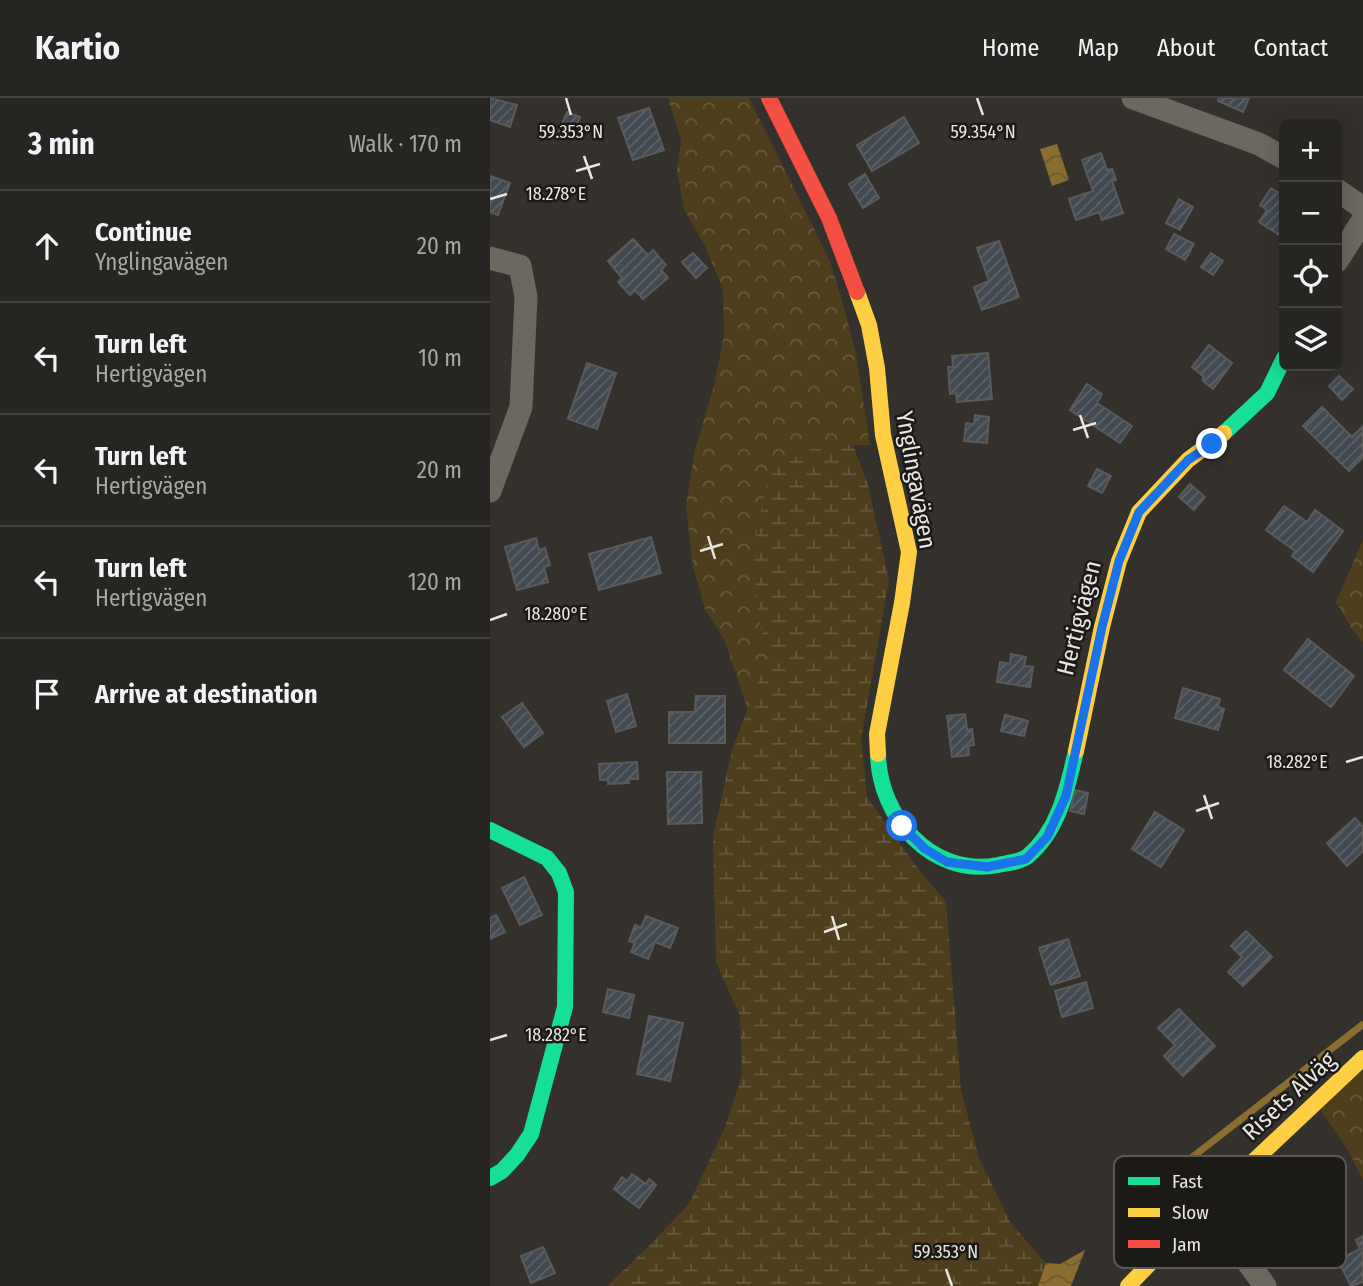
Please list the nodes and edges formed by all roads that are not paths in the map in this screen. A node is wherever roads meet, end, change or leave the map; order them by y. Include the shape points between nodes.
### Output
1 (769, 98) edge
2 (1133, 98) edge
3 (1279, 155) edge
4 (1342, 193) edge
5 (1363, 208) edge
6 (1363, 220) edge
7 (1342, 253) edge
8 (490, 258) edge
9 (1279, 368) edge
10 (490, 491) edge
11 (490, 830) edge
12 (947, 862) joint
13 (1363, 1058) edge
14 (1259, 1156) edge
15 (490, 1178) edge
16 (1146, 1268) edge
17 (1252, 1268) edge
18 (1128, 1286) edge
19 (1265, 1286) edge

1 - 12 street, Ynglingavägen via 829,218 869,325 883,435 909,552 877,734 878,769 890,807 902,826 925,849
2 - 3 street
4 - 5 street
6 - 7 street
8 - 10 street via 520,266 526,297 521,407
9 - 12 street, Hertigvägen via 1267,393 1188,460 1139,512 1119,561 1102,627 1066,796 1047,837 1026,859 987,867
11 - 15 street via 547,858 566,892 565,1007 531,1134 517,1155
13 - 14 street, Risets Alväg
16 - 18 street, Risets Alväg
17 - 19 street

